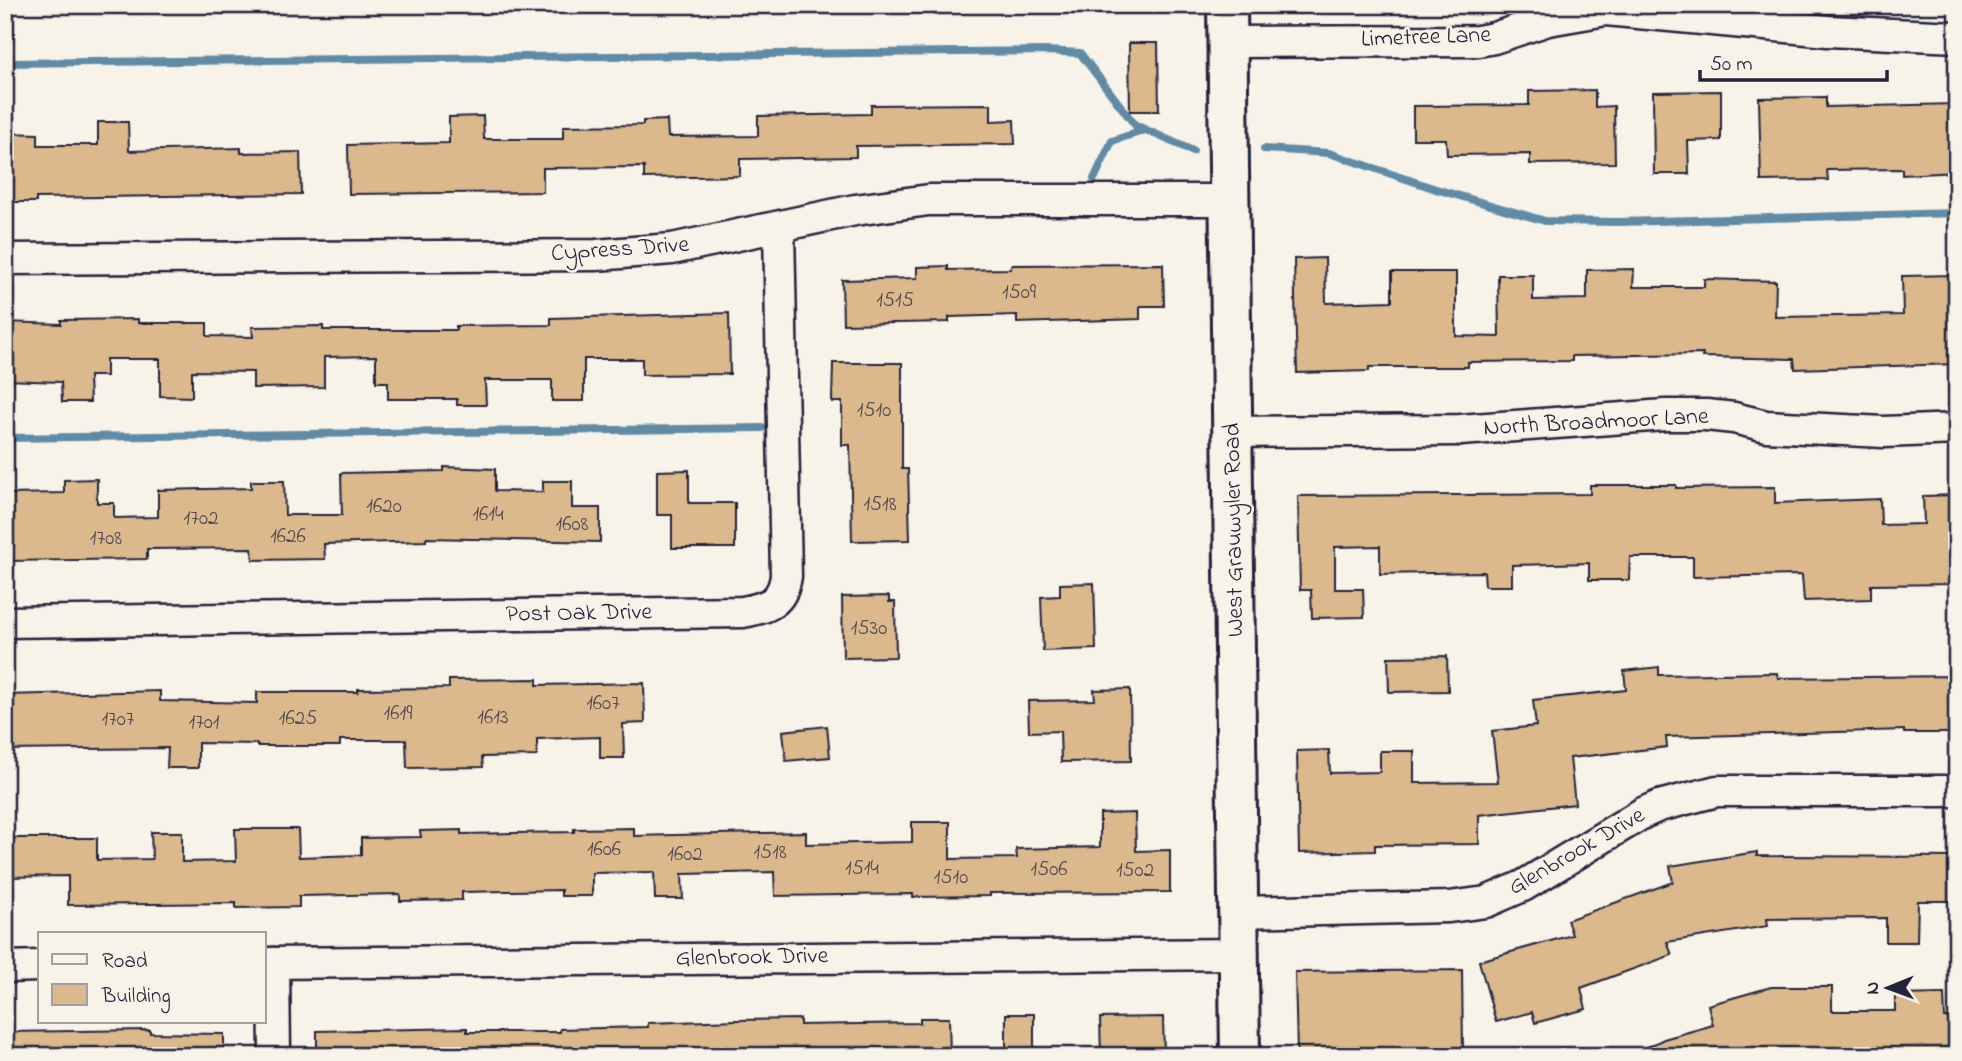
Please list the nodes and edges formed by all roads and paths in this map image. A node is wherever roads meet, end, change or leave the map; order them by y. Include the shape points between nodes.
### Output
1 (1606, 8) edge
2 (1227, 24) edge
3 (1957, 37) edge
4 (1230, 200) junction
5 (779, 228) junction
6 (5, 259) edge
7 (1957, 429) edge
8 (1233, 432) junction
9 (5, 622) edge
10 (1957, 791) edge
11 (1239, 912) junction
12 (1240, 954) junction
13 (269, 963) edge
14 (5, 967) edge
15 (38, 967) edge
16 (275, 1056) edge
17 (1240, 1056) edge

1 - 2 street, Limetree Lane via 1478,41
1 - 3 street, Limetree Lane via 1828,31
2 - 4 main road, West Grauwyler Road
4 - 5 street, Cypress Drive via 929,200 855,210
4 - 8 main road, West Grauwyler Road
5 - 6 street, Cypress Drive via 672,249 596,255
5 - 9 street, Post Oak Drive via 786,576 784,588 771,604 743,612
7 - 8 street, North Broadmoor Lane via 1884,432 1665,415 1460,430
8 - 11 main road, West Grauwyler Road
10 - 11 street, Glenbrook Drive via 1717,791 1643,813 1523,886 1486,902
11 - 12 main road, West Grauwyler Road
12 - 13 street, Glenbrook Drive
12 - 17 main road, West Grauwyler Road
13 - 16 street
14 - 15 street

